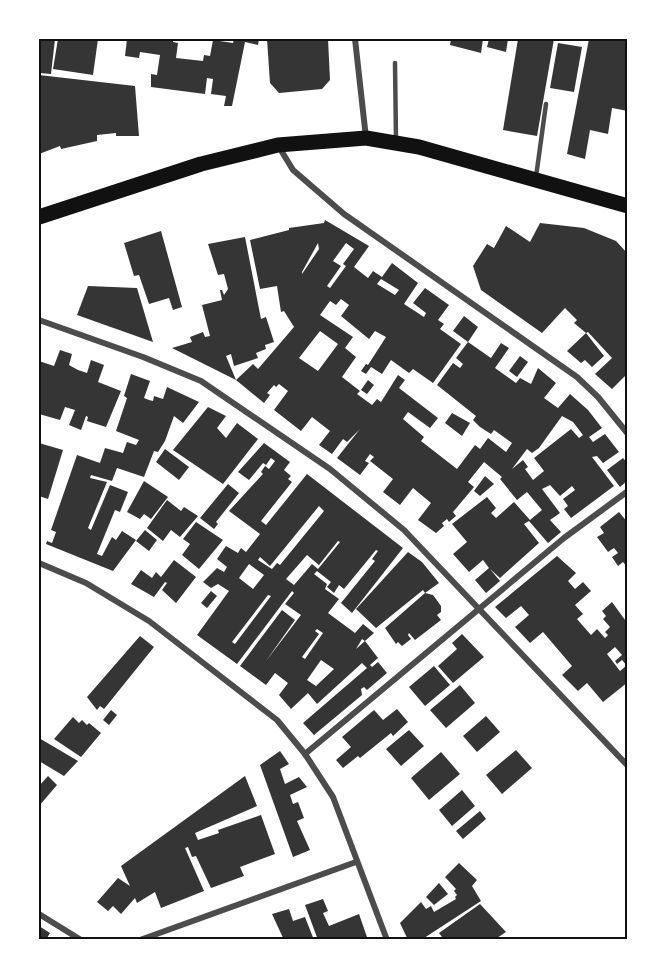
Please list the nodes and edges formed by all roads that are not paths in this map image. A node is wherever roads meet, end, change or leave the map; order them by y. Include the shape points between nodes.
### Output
1 (355, 39) edge
2 (395, 63) dead end
3 (546, 104) dead end
4 (366, 138) junction
5 (396, 143) junction
6 (278, 146) junction
7 (536, 180) junction
8 (628, 206) edge
9 (39, 217) edge
10 (39, 320) edge
11 (628, 434) edge
12 (628, 491) edge
13 (39, 563) edge
14 (480, 608) junction
15 (304, 754) junction
16 (628, 766) edge
17 (356, 862) junction
18 (39, 914) edge
19 (81, 940) edge
20 (140, 940) edge
21 (387, 940) edge

1 - 4 street
2 - 5 lane
3 - 7 lane
4 - 5 main road
4 - 6 main road
5 - 7 main road
6 - 9 main road via 201,164
6 - 11 street via 293,170 344,214 577,377
7 - 8 main road
10 - 14 street via 201,381 277,430 404,530
12 - 14 street
13 - 15 street via 86,583 149,621 277,720
14 - 15 street
14 - 16 street
15 - 17 street via 333,797
17 - 20 street
17 - 21 street
18 - 19 street

